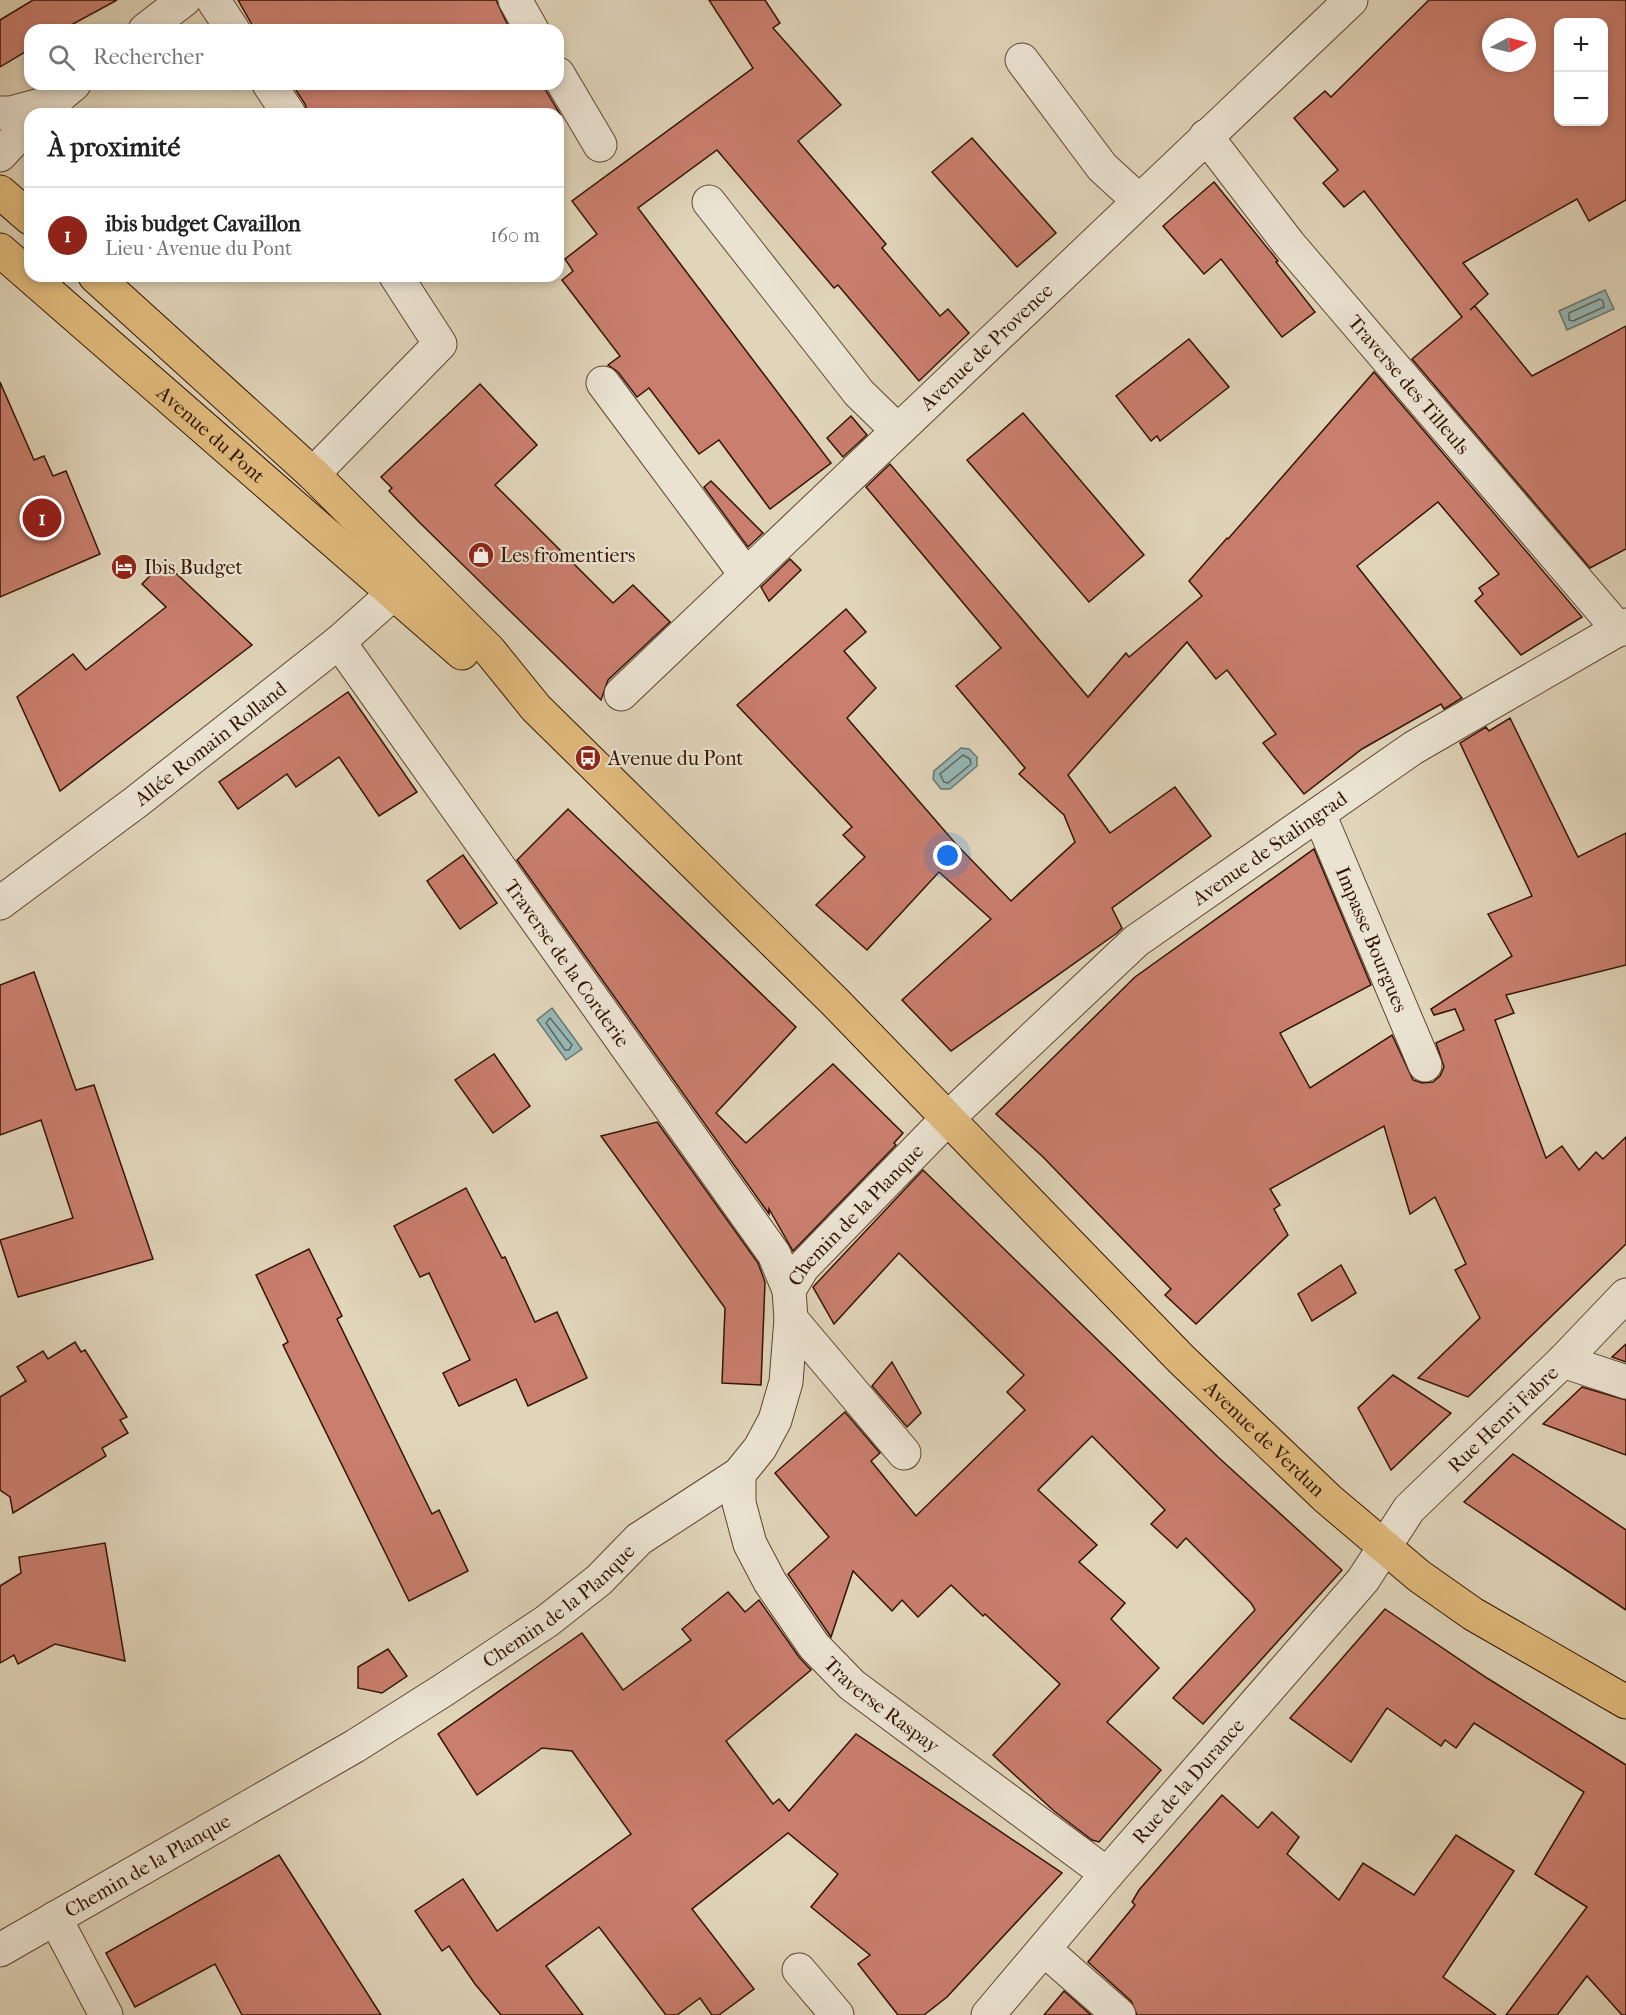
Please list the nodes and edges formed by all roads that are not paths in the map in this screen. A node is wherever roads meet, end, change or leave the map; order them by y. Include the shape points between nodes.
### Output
1 (184, 0) edge
2 (213, 0) edge
3 (515, 0) edge
4 (1351, 0) edge
5 (153, 24) edge
6 (229, 24) edge
7 (529, 24) edge
8 (1022, 60) dead end
9 (564, 84) edge
10 (67, 90) edge
11 (273, 90) edge
12 (45, 108) edge
13 (285, 108) edge
14 (0, 113) edge
15 (24, 113) edge
16 (24, 129) edge
17 (1206, 136) junction
18 (600, 145) dead end
19 (0, 155) edge
20 (0, 192) edge
21 (1138, 200) junction
22 (709, 202) dead end
23 (24, 213) edge
24 (0, 250) edge
25 (24, 270) edge
26 (39, 282) edge
27 (102, 282) edge
28 (400, 282) edge
29 (603, 383) dead end
30 (897, 430) junction
31 (313, 474) junction
32 (746, 575) junction
33 (404, 584) junction
34 (1622, 628) edge
35 (339, 642) junction
36 (621, 694) dead end
37 (1319, 814) junction
38 (0, 903) edge
39 (1425, 1065) dead end
40 (948, 1118) junction
41 (1626, 1296) edge
42 (790, 1305) junction
43 (1563, 1361) junction
44 (1626, 1382) edge
45 (904, 1453) dead end
46 (739, 1474) junction
47 (1385, 1547) junction
48 (1626, 1702) edge
49 (1107, 1874) junction
50 (55, 1918) junction
51 (0, 1950) edge
52 (1045, 1950) junction
53 (800, 1970) dead end
54 (106, 2015) edge
55 (837, 2015) edge
56 (988, 2015) edge
57 (1119, 2015) edge

1 - 5 street
2 - 6 street
3 - 7 street
4 - 17 street, Avenue de Provence
8 - 21 street via 1102,167
9 - 18 street
10 - 12 street
11 - 13 street
14 - 15 street
16 - 19 street
17 - 21 street, Avenue de Provence
17 - 34 street, Traverse des Tilleuls via 1289,244
20 - 23 main road
21 - 30 street, Avenue de Provence
22 - 30 street via 859,393
24 - 25 main road, Avenue du Pont
26 - 33 main road, Avenue du Pont
27 - 31 main road, Avenue du Pont
28 - 31 street via 440,344
29 - 32 street
30 - 32 street, Avenue de Provence
31 - 33 main road, Avenue du Pont
32 - 36 street, Avenue de Provence
33 - 35 street, Allée Romain Rolland
33 - 40 main road, Avenue du Pont via 489,650 536,708
34 - 37 street, Avenue de Stalingrad via 1413,748
35 - 38 street, Allée Romain Rolland
35 - 42 street, Traverse de la Corderie via 774,1254
37 - 39 street, Impasse Bourgues
37 - 40 street, Avenue de Stalingrad via 1136,941
40 - 42 street, Chemin de la Planque via 803,1267
40 - 47 main road, Avenue de Verdun via 1181,1359 1328,1499
41 - 43 street, Rue Henri Fabre
42 - 45 street
42 - 46 street, Chemin de la Planque via 786,1383 775,1420 760,1448
43 - 44 street
43 - 47 street, Rue Henri Fabre via 1409,1509
46 - 49 street, Traverse Raspay via 739,1503 750,1544 770,1582 814,1646 852,1684
46 - 50 street, Chemin de la Planque via 639,1539 599,1580 555,1614 442,1691 355,1746
47 - 48 main road, Avenue de Verdun via 1473,1614
47 - 49 street, Rue de la Durance via 1363,1580
49 - 52 street, Rue de la Durance
50 - 51 street, Chemin de la Planque
50 - 54 street
52 - 56 street, Rue de la Durance
52 - 57 street
53 - 55 street

